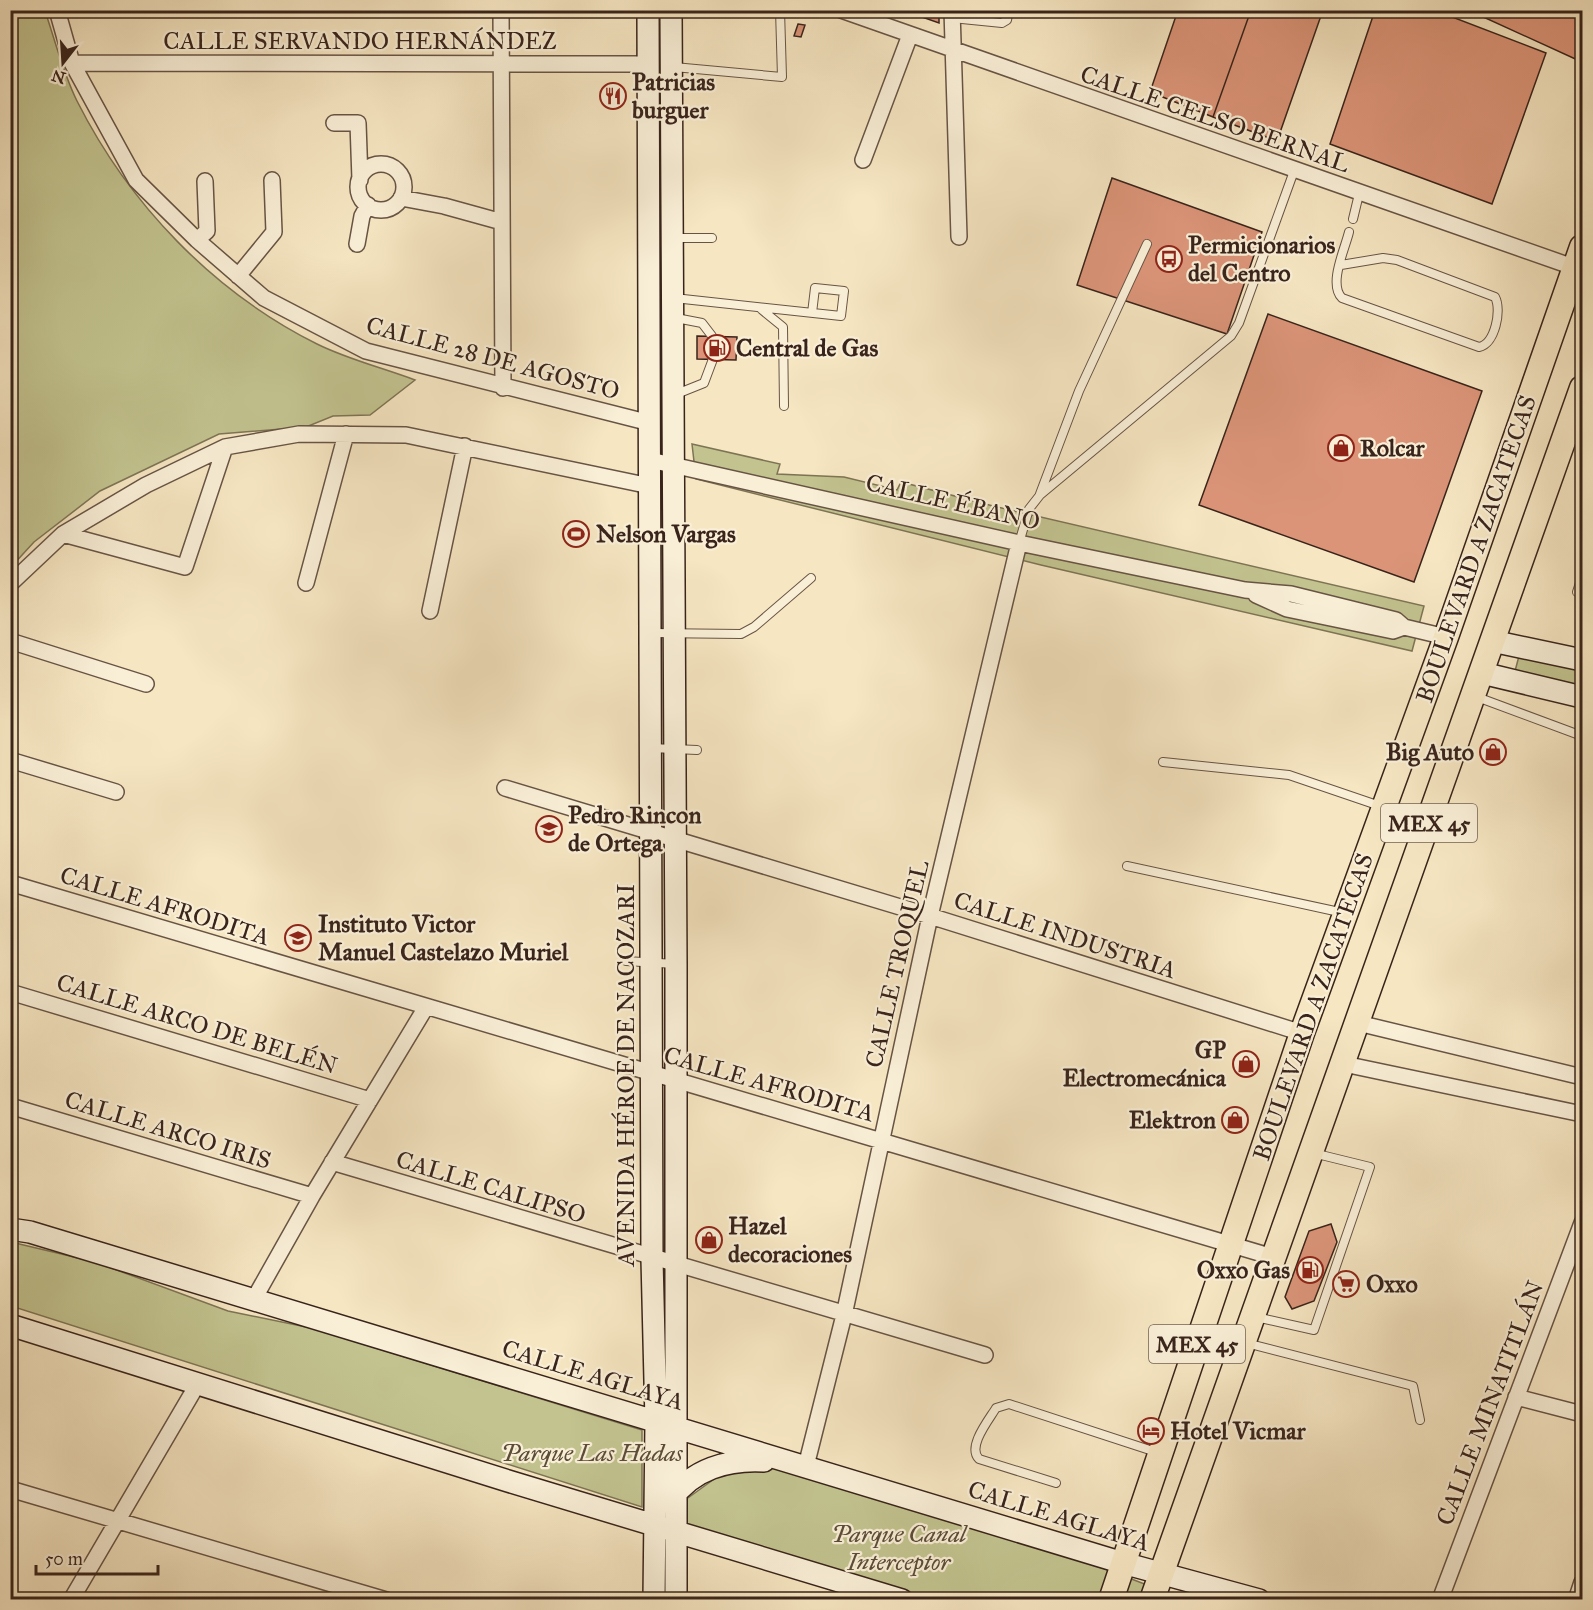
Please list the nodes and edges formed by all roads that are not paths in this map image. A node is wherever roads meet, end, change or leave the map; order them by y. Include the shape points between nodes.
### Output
1 (57, 10) edge
2 (501, 10) edge
3 (648, 10) edge
4 (670, 10) edge
5 (780, 10) edge
6 (841, 10) edge
7 (1009, 10) edge
8 (952, 14) edge
9 (910, 35) junction
10 (952, 50) junction
11 (72, 63) junction
12 (501, 63) junction
13 (648, 64) junction
14 (671, 67) junction
15 (334, 123) dead end
16 (863, 160) dead end
17 (1294, 171) junction
18 (272, 180) dead end
19 (360, 180) junction
20 (205, 181) dead end
21 (1359, 194) junction
22 (401, 198) junction
23 (368, 205) junction
24 (1353, 219) dead end
25 (495, 220) junction
26 (1349, 232) dead end
27 (959, 237) dead end
28 (650, 238) junction
29 (672, 238) junction
30 (712, 238) dead end
31 (196, 240) junction
32 (357, 244) dead end
33 (1147, 244) dead end
34 (1579, 258) edge
35 (1341, 265) junction
36 (238, 276) junction
37 (672, 308) junction
38 (759, 308) junction
39 (812, 313) junction
40 (712, 336) dead end
41 (713, 359) dead end
42 (503, 387) junction
43 (1582, 388) edge
44 (673, 396) junction
45 (784, 406) dead end
46 (650, 423) junction
47 (346, 434) junction
48 (465, 446) junction
49 (225, 447) junction
50 (650, 460) junction
51 (673, 464) junction
52 (650, 486) junction
53 (1040, 495) junction
54 (63, 534) junction
55 (1019, 543) junction
56 (1582, 577) edge
57 (811, 578) dead end
58 (306, 582) dead end
59 (10, 584) edge
60 (1577, 592) dead end
61 (430, 610) dead end
62 (652, 633) junction
63 (674, 633) junction
64 (1446, 638) junction
65 (10, 641) edge
66 (1492, 641) junction
67 (1582, 660) edge
68 (1482, 673) junction
69 (146, 684) dead end
70 (1474, 696) junction
71 (1582, 697) edge
72 (1582, 736) edge
73 (675, 747) junction
74 (650, 748) junction
75 (697, 750) dead end
76 (10, 760) edge
77 (1163, 762) dead end
78 (505, 788) dead end
79 (116, 792) dead end
80 (1384, 807) junction
81 (651, 833) junction
82 (676, 840) junction
83 (1127, 866) dead end
84 (10, 883) edge
85 (1345, 913) junction
86 (930, 916) junction
87 (626, 961) dead end
88 (652, 963) junction
89 (676, 964) junction
90 (10, 992) edge
91 (426, 1007) junction
92 (1358, 1023) junction
93 (1302, 1034) junction
94 (1344, 1064) junction
95 (652, 1073) junction
96 (1582, 1077) edge
97 (675, 1079) junction
98 (370, 1100) junction
99 (10, 1106) edge
100 (1582, 1114) edge
101 (880, 1140) junction
102 (1311, 1153) junction
103 (332, 1162) junction
104 (312, 1196) junction
105 (1582, 1223) edge
106 (10, 1229) edge
107 (1231, 1244) junction
108 (1273, 1257) junction
109 (652, 1259) junction
110 (675, 1265) junction
111 (254, 1299) junction
112 (844, 1315) junction
113 (1251, 1316) junction
114 (10, 1325) edge
115 (1241, 1342) junction
116 (985, 1355) dead end
117 (197, 1385) junction
118 (1516, 1397) junction
119 (1582, 1414) edge
120 (1420, 1420) dead end
121 (656, 1421) junction
122 (676, 1427) junction
123 (1160, 1453) junction
124 (799, 1464) junction
125 (1056, 1483) dead end
126 (10, 1489) edge
127 (676, 1493) junction
128 (116, 1520) junction
129 (654, 1524) junction
130 (677, 1532) junction
131 (1123, 1563) junction
132 (1161, 1574) junction
133 (1582, 1582) edge
134 (71, 1599) edge
135 (386, 1599) edge
136 (654, 1599) edge
137 (676, 1599) edge
138 (903, 1599) edge
139 (1111, 1599) edge
140 (1152, 1599) edge
141 (1259, 1599) edge
142 (1440, 1599) edge
143 (1576, 1599) edge

1 - 11 street, CALLE 28 DE AGOSTO
2 - 12 street
3 - 13 main road, AVENIDA HÉROE DE NACOZARI
4 - 14 main road, AVENIDA HÉROE DE NACOZARI
5 - 14 lane via 782,77
6 - 9 street, CALLE CELSO BERNAL
7 - 8 lane via 1007,20 1002,22
8 - 10 street
9 - 10 street, CALLE CELSO BERNAL
9 - 16 street
10 - 17 street, CALLE CELSO BERNAL
10 - 27 street
11 - 12 street, CALLE SERVANDO HERNÁNDEZ
11 - 31 street, CALLE 28 DE AGOSTO via 136,180
12 - 13 street, CALLE SERVANDO HERNÁNDEZ
12 - 25 street
13 - 28 main road, AVENIDA HÉROE DE NACOZARI
14 - 29 main road, AVENIDA HÉROE DE NACOZARI
15 - 19 street via 358,123
17 - 21 street, CALLE CELSO BERNAL
17 - 53 lane via 1231,336
18 - 36 street via 274,232
19 - 22 street via 377,165 393,168 403,179
19 - 23 street via 360,194
20 - 31 street via 207,231
21 - 24 lane
21 - 34 street, CALLE CELSO BERNAL
22 - 23 street via 388,209
22 - 25 street
23 - 32 street
25 - 42 street
26 - 35 lane
28 - 29 lane
28 - 46 main road, AVENIDA HÉROE DE NACOZARI
29 - 30 lane
29 - 37 main road, AVENIDA HÉROE DE NACOZARI
31 - 36 street, CALLE 28 DE AGOSTO
33 - 53 lane via 1079,391
34 - 64 main road, BOULEVARD A ZACATECAS / MEX 45
35 - 35 lane via 1336,285 1342,298 1479,347 1488,341 1499,313 1495,297 1397,260 1383,258
36 - 42 street, CALLE 28 DE AGOSTO via 264,298 366,351
37 - 38 lane via 688,298
37 - 40 lane via 702,323
37 - 44 main road, AVENIDA HÉROE DE NACOZARI
38 - 39 lane
38 - 45 lane via 783,327
39 - 39 lane via 840,316 844,291 815,288
41 - 44 lane via 704,383
42 - 46 street, CALLE 28 DE AGOSTO
43 - 66 main road, BOULEVARD A ZACATECAS / MEX 45
44 - 51 main road, AVENIDA HÉROE DE NACOZARI
46 - 50 main road, AVENIDA HÉROE DE NACOZARI
47 - 48 street via 406,435
47 - 49 street via 299,434
47 - 58 street
48 - 52 street
48 - 61 street
49 - 54 street via 146,485
49 - 54 street via 185,567
50 - 51 street, CALLE ÉBANO
50 - 52 main road, AVENIDA HÉROE DE NACOZARI
51 - 55 street, CALLE ÉBANO
51 - 63 main road, AVENIDA HÉROE DE NACOZARI
52 - 62 main road, AVENIDA HÉROE DE NACOZARI
53 - 55 lane via 1029,509
54 - 59 street
55 - 64 street, CALLE ÉBANO via 1245,590 1287,609 1393,631 1404,627
55 - 86 street, CALLE TROQUEL
56 - 60 lane
57 - 63 lane via 741,634
62 - 63 lane
62 - 74 main road, AVENIDA HÉROE DE NACOZARI
63 - 73 main road, AVENIDA HÉROE DE NACOZARI
64 - 80 main road, BOULEVARD A ZACATECAS / MEX 45
65 - 69 street
66 - 67 main road
66 - 68 main road, BOULEVARD A ZACATECAS / MEX 45
68 - 70 main road, BOULEVARD A ZACATECAS / MEX 45
68 - 71 main road
70 - 72 lane
70 - 92 main road, BOULEVARD A ZACATECAS / MEX 45
73 - 74 lane
73 - 75 lane
73 - 82 main road, AVENIDA HÉROE DE NACOZARI
74 - 81 main road, AVENIDA HÉROE DE NACOZARI
76 - 79 street
77 - 80 lane via 1290,775
78 - 81 street, CALLE INDUSTRIA
80 - 85 main road, BOULEVARD A ZACATECAS / MEX 45
81 - 82 street, CALLE INDUSTRIA
81 - 88 main road, AVENIDA HÉROE DE NACOZARI
82 - 86 street, CALLE INDUSTRIA
82 - 89 main road, AVENIDA HÉROE DE NACOZARI
83 - 85 lane
84 - 91 street, CALLE AFRODITA
85 - 93 main road, BOULEVARD A ZACATECAS / MEX 45
86 - 93 street, CALLE INDUSTRIA
86 - 101 street, CALLE TROQUEL
87 - 88 lane
88 - 89 lane
88 - 95 main road, AVENIDA HÉROE DE NACOZARI
89 - 97 main road, AVENIDA HÉROE DE NACOZARI
90 - 98 street, CALLE ARCO DE BELÉN
91 - 95 street, CALLE AFRODITA
91 - 98 street
92 - 94 main road, BOULEVARD A ZACATECAS / MEX 45
92 - 96 street
93 - 107 main road, BOULEVARD A ZACATECAS / MEX 45
94 - 100 street
94 - 102 main road, BOULEVARD A ZACATECAS / MEX 45
95 - 97 street, CALLE AFRODITA
95 - 109 main road, AVENIDA HÉROE DE NACOZARI
97 - 101 street, CALLE AFRODITA
97 - 110 main road, AVENIDA HÉROE DE NACOZARI
98 - 103 street
99 - 104 street, CALLE ARCO IRIS
101 - 107 street, CALLE AFRODITA
101 - 112 street, CALLE TROQUEL
102 - 108 main road, BOULEVARD A ZACATECAS / MEX 45
102 - 113 lane via 1370,1167 1314,1329
103 - 104 street
103 - 109 street, CALLE CALIPSO
104 - 111 street
105 - 118 street, CALLE MINATITLÁN
106 - 111 main road, CALLE AGLAYA
107 - 108 street, CALLE AFRODITA
107 - 123 main road, BOULEVARD A ZACATECAS / MEX 45
108 - 113 main road, BOULEVARD A ZACATECAS / MEX 45
109 - 110 street, CALLE CALIPSO
109 - 121 main road, AVENIDA HÉROE DE NACOZARI
110 - 112 street, CALLE CALIPSO
110 - 122 main road, AVENIDA HÉROE DE NACOZARI
111 - 121 main road, CALLE AGLAYA
112 - 116 street, CALLE CALIPSO
112 - 124 street, CALLE TROQUEL
113 - 115 main road, BOULEVARD A ZACATECAS / MEX 45
114 - 117 main road
115 - 120 lane via 1413,1386
115 - 132 main road, BOULEVARD A ZACATECAS / MEX 45
117 - 128 street
117 - 129 main road
118 - 119 street
118 - 142 street, CALLE MINATITLÁN
121 - 122 main road, CALLE AGLAYA
121 - 129 main road, AVENIDA HÉROE DE NACOZARI
122 - 124 main road, CALLE AGLAYA
122 - 127 main road, AVENIDA HÉROE DE NACOZARI
123 - 125 lane via 1009,1404 996,1408 977,1441 975,1455
123 - 131 main road, BOULEVARD A ZACATECAS / MEX 45
124 - 127 main road via 740,1460 699,1472
124 - 131 main road, CALLE AGLAYA
126 - 128 street
127 - 129 main road
127 - 130 main road, AVENIDA HÉROE DE NACOZARI
128 - 134 street
128 - 135 street
129 - 130 main road
129 - 136 main road, AVENIDA HÉROE DE NACOZARI
130 - 137 main road, AVENIDA HÉROE DE NACOZARI
130 - 138 main road
131 - 132 main road, CALLE AGLAYA
131 - 139 main road, BOULEVARD A ZACATECAS / MEX 45
132 - 140 main road, BOULEVARD A ZACATECAS / MEX 45
132 - 141 main road, CALLE AGLAYA
133 - 143 street

